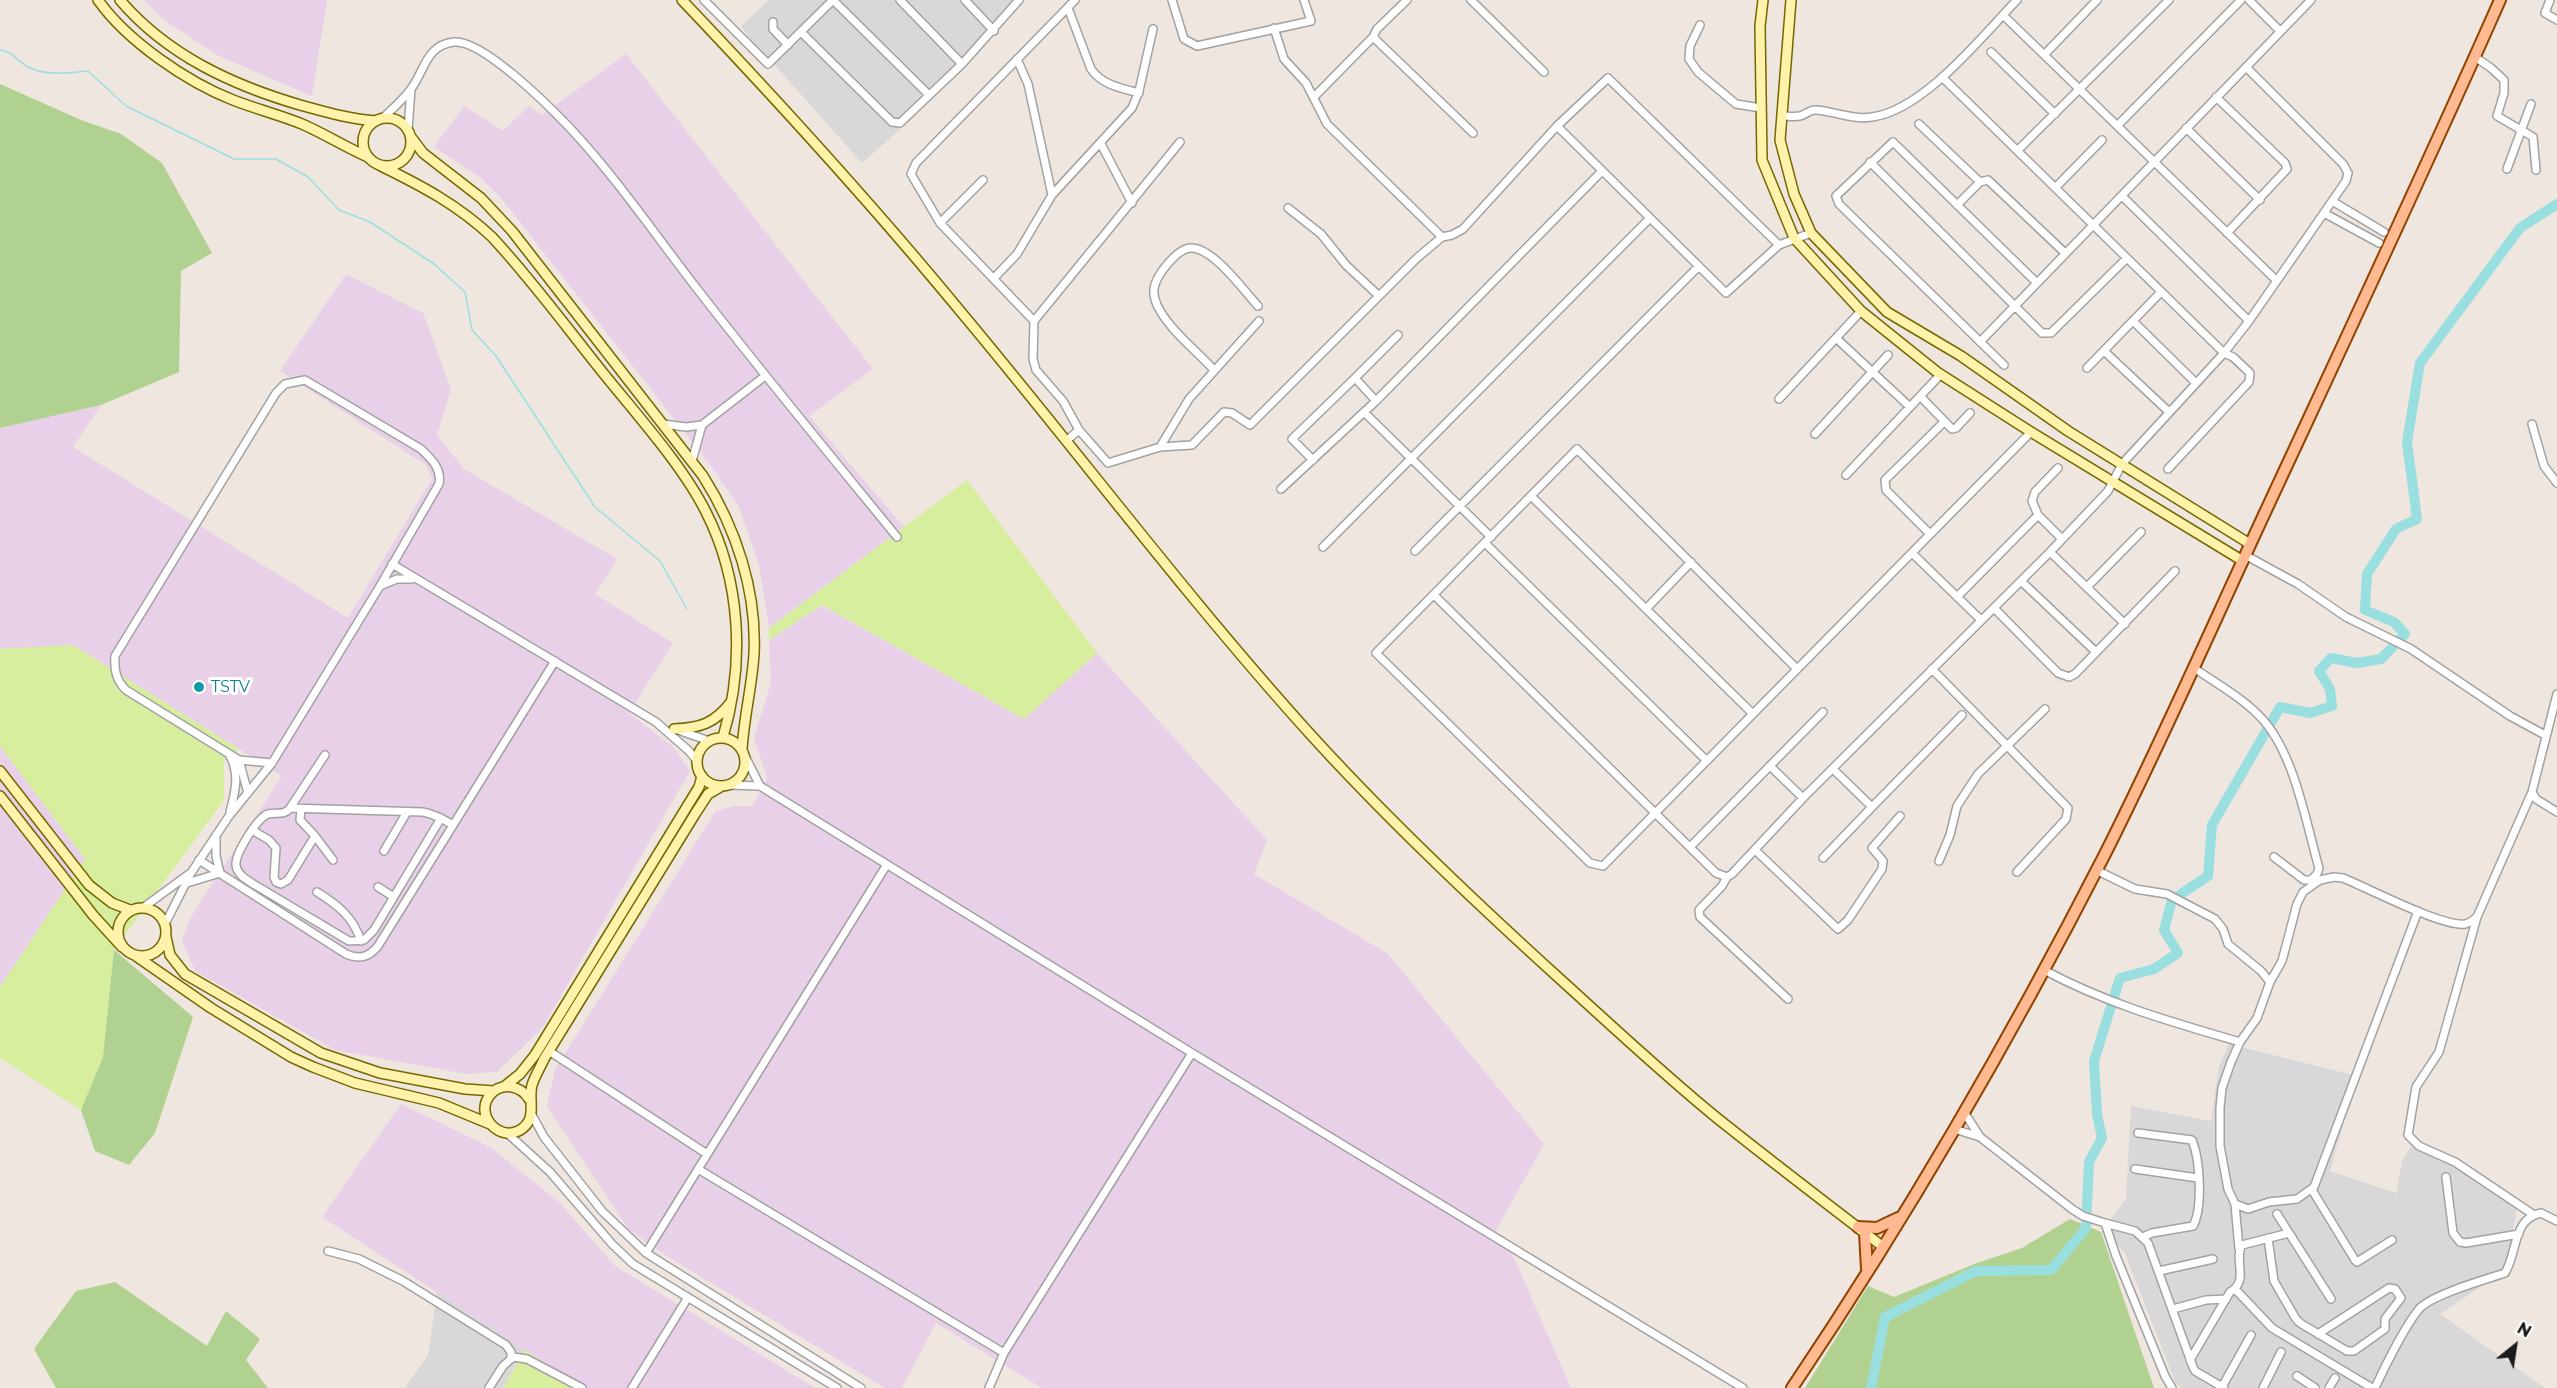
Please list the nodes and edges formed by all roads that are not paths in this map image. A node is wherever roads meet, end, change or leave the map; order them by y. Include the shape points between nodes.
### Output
1 (98, 0) edge
2 (120, 0) edge
3 (682, 0) edge
4 (704, 0) edge
5 (833, 0) edge
6 (900, 0) edge
7 (965, 0) edge
8 (1019, 0) edge
9 (1075, 0) edge
10 (1172, 0) edge
11 (1304, 0) edge
12 (1407, 0) edge
13 (1471, 0) edge
14 (1763, 0) edge
15 (1791, 0) edge
16 (2017, 0) edge
17 (2097, 0) edge
18 (2169, 0) edge
19 (2241, 0) edge
20 (2249, 0) edge
21 (2311, 0) edge
22 (2500, 0) edge
23 (2550, 0) edge
24 (1068, 8) junction
25 (2003, 15) junction
26 (2557, 20) edge
27 (773, 22) dead end
28 (1700, 25) dead end
29 (1274, 28) junction
30 (1153, 29) dead end
31 (994, 31) junction
32 (2280, 31) junction
33 (801, 32) junction
34 (1373, 37) junction
35 (788, 45) junction
36 (1991, 52) dead end
37 (2045, 54) junction
38 (2475, 57) junction
39 (1017, 59) junction
40 (962, 64) junction
41 (2246, 67) junction
42 (1544, 72) dead end
43 (1942, 77) junction
44 (411, 89) junction
45 (2081, 89) junction
46 (1138, 93) junction
47 (929, 95) junction
48 (1314, 97) junction
49 (2216, 97) junction
50 (2531, 104) dead end
51 (1761, 108) junction
52 (2055, 114) junction
53 (1782, 116) junction
54 (379, 119) junction
55 (1919, 124) dead end
56 (2118, 125) junction
57 (1557, 126) junction
58 (2186, 128) junction
59 (2522, 130) junction
60 (410, 133) junction
61 (1473, 133) dead end
62 (2102, 140) dead end
63 (1180, 142) dead end
64 (1101, 144) junction
65 (2018, 150) junction
66 (368, 157) junction
67 (1870, 162) junction
68 (2156, 162) junction
69 (381, 166) junction
70 (2507, 169) dead end
71 (2536, 170) dead end
72 (1602, 171) junction
73 (983, 180) dead end
74 (1980, 182) junction
75 (2056, 187) junction
76 (1052, 195) junction
77 (2122, 196) junction
78 (2260, 200) junction
79 (2332, 201) junction
80 (1132, 203) junction
81 (1957, 205) junction
82 (1288, 208) dead end
83 (2324, 213) junction
84 (1650, 218) junction
85 (940, 223) junction
86 (2094, 224) junction
87 (2384, 232) dead end
88 (1811, 233) junction
89 (2227, 233) junction
90 (1442, 237) junction
91 (1794, 238) junction
92 (2379, 243) dead end
93 (1779, 245) junction
94 (2065, 253) junction
95 (2127, 258) junction
96 (1699, 266) junction
97 (994, 278) junction
98 (2276, 280) junction
99 (2036, 282) junction
100 (2161, 292) junction
101 (1378, 296) junction
102 (2015, 305) junction
103 (1258, 306) dead end
104 (1861, 311) junction
105 (1034, 321) junction
106 (1259, 321) dead end
107 (2133, 321) junction
108 (2248, 321) junction
109 (1398, 335) dead end
110 (1836, 338) junction
111 (1980, 342) junction
112 (2104, 351) junction
113 (2224, 353) junction
114 (1888, 355) dead end
115 (2004, 365) dead end
116 (2087, 368) dead end
117 (1214, 370) junction
118 (1872, 372) junction
119 (1941, 374) junction
120 (765, 376) junction
121 (1355, 378) junction
122 (2196, 383) junction
123 (1920, 396) junction
124 (1779, 399) dead end
125 (1376, 401) junction
126 (1910, 407) junction
127 (1364, 412) junction
128 (1970, 412) dead end
129 (2169, 412) junction
130 (1944, 422) junction
131 (663, 424) junction
132 (2532, 424) dead end
133 (702, 425) junction
134 (1079, 430) junction
135 (2031, 432) junction
136 (1815, 434) dead end
137 (1066, 441) junction
138 (1160, 447) junction
139 (1411, 458) junction
140 (1313, 460) junction
141 (692, 461) junction
142 (2122, 464) junction
143 (2058, 468) dead end
144 (2168, 469) dead end
145 (1846, 474) dead end
146 (2111, 481) junction
147 (2557, 483) edge
148 (1281, 489) dead end
149 (1531, 496) junction
150 (1460, 506) junction
151 (2038, 515) junction
152 (2141, 532) dead end
153 (1930, 534) junction
154 (897, 537) dead end
155 (2062, 539) junction
156 (1488, 540) junction
157 (1323, 547) dead end
158 (1414, 551) dead end
159 (2050, 552) junction
160 (1912, 553) junction
161 (2246, 553) junction
162 (1691, 562) junction
163 (392, 564) junction
164 (2175, 571) dead end
165 (416, 579) junction
166 (2021, 581) junction
167 (380, 586) junction
168 (2088, 587) junction
169 (1434, 595) junction
170 (1957, 597) junction
171 (1994, 608) junction
172 (1646, 609) junction
173 (1981, 620) junction
174 (2125, 624) junction
175 (2096, 652) junction
176 (555, 661) junction
177 (2193, 668) junction
178 (1797, 669) junction
179 (1932, 669) junction
180 (2557, 694) edge
181 (732, 700) junction
182 (2045, 709) dead end
183 (1823, 712) dead end
184 (1753, 714) junction
185 (1962, 715) dead end
186 (656, 722) junction
187 (674, 729) junction
188 (2545, 735) junction
189 (723, 738) junction
190 (709, 741) junction
191 (2009, 746) junction
192 (743, 752) junction
193 (228, 754) junction
194 (324, 755) dead end
195 (238, 760) junction
196 (697, 760) junction
197 (1707, 761) junction
198 (272, 763) junction
199 (1770, 766) junction
200 (1833, 769) junction
201 (0, 771) edge
202 (702, 776) junction
203 (725, 785) junction
204 (760, 786) junction
205 (2532, 792) junction
206 (248, 793) junction
207 (0, 796) edge
208 (1803, 798) junction
209 (1872, 807) junction
210 (290, 808) junction
211 (301, 809) junction
212 (407, 812) junction
213 (1656, 812) junction
214 (2557, 812) edge
215 (229, 816) junction
216 (1900, 816) dead end
217 (441, 818) junction
218 (453, 825) junction
219 (252, 830) junction
220 (216, 835) junction
221 (315, 836) junction
222 (1690, 847) junction
223 (1755, 850) junction
224 (384, 851) dead end
225 (2274, 857) dead end
226 (1822, 858) dead end
227 (199, 860) junction
228 (333, 860) dead end
229 (1939, 861) dead end
230 (886, 866) junction
231 (2096, 870) junction
232 (2017, 872) dead end
233 (191, 873) junction
234 (220, 873) junction
235 (1727, 877) junction
236 (187, 883) junction
237 (378, 887) dead end
238 (317, 892) dead end
239 (394, 897) junction
240 (144, 907) junction
241 (130, 910) junction
242 (2418, 911) junction
243 (2477, 917) junction
244 (165, 924) junction
245 (166, 937) junction
246 (361, 941) junction
247 (122, 947) junction
248 (136, 956) junction
249 (2044, 970) junction
250 (2270, 982) junction
251 (1788, 999) dead end
252 (2240, 1042) junction
253 (549, 1052) junction
254 (1192, 1053) junction
255 (505, 1086) junction
256 (494, 1091) junction
257 (530, 1099) junction
258 (1964, 1112) junction
259 (531, 1115) junction
260 (490, 1124) junction
261 (1954, 1129) junction
262 (507, 1133) junction
263 (2138, 1133) dead end
264 (1980, 1137) junction
265 (707, 1154) junction
266 (698, 1169) junction
267 (2135, 1169) dead end
268 (2446, 1177) dead end
269 (2198, 1178) junction
270 (2312, 1190) junction
271 (2235, 1204) junction
272 (2277, 1214) dead end
273 (2534, 1215) junction
274 (1901, 1216) junction
275 (2557, 1221) edge
276 (2102, 1222) junction
277 (1862, 1230) junction
278 (2289, 1233) junction
279 (2519, 1234) junction
280 (2144, 1237) junction
281 (2268, 1238) junction
282 (2392, 1240) dead end
283 (1882, 1246) junction
284 (2239, 1249) junction
285 (328, 1251) dead end
286 (646, 1253) junction
287 (2213, 1258) dead end
288 (2159, 1271) junction
289 (1867, 1272) junction
290 (2235, 1289) junction
291 (687, 1299) junction
292 (2226, 1299) junction
293 (2331, 1299) dead end
294 (2173, 1309) junction
295 (2318, 1334) junction
296 (2251, 1335) dead end
297 (2281, 1352) dead end
298 (1004, 1353) junction
299 (511, 1359) junction
300 (2190, 1360) junction
301 (2297, 1376) dead end
302 (2335, 1378) dead end
303 (2223, 1387) edge
304 (489, 1388) edge
305 (582, 1388) edge
306 (632, 1388) edge
307 (837, 1388) edge
308 (861, 1388) edge
309 (989, 1388) edge
310 (1743, 1388) edge
311 (1792, 1388) edge
312 (2172, 1388) edge
313 (2262, 1388) edge
314 (2315, 1388) edge
315 (2330, 1388) edge
316 (2373, 1388) edge

1 - 66 street via 147,48 196,81
2 - 54 street via 176,50 237,84 345,119
3 - 137 street via 808,134 954,302
4 - 35 street via 765,63 770,63
5 - 33 street
5 - 47 street
6 - 40 street
7 - 31 street
8 - 31 street
9 - 24 street
10 - 29 street via 1184,39 1192,45
11 - 29 street via 1311,21
12 - 34 street
13 - 42 street
14 - 51 street
15 - 53 street
16 - 25 street
17 - 37 street
18 - 45 street
19 - 56 street
20 - 32 street
21 - 32 street
22 - 38 main road
23 - 26 street via 2546,13
24 - 39 street
24 - 46 street via 1097,78
25 - 37 street
25 - 43 street
27 - 35 street via 773,29
28 - 51 street via 1690,46 1689,59 1698,72 1736,104
29 - 48 street via 1284,59
30 - 46 street
31 - 40 street
32 - 41 street
33 - 35 street
33 - 47 street via 895,124 903,122
34 - 48 street
34 - 61 street
36 - 52 street
37 - 45 street
38 - 59 street via 2504,80 2498,116
38 - 161 main road
39 - 76 street via 1028,84
39 - 85 street via 913,168 913,179
40 - 47 street
41 - 49 street
41 - 79 street via 2343,164 2348,173 2346,181
43 - 53 street via 1915,100 1871,118 1816,110
43 - 65 street
44 - 54 street
44 - 60 street
44 - 120 street via 432,51 454,42 464,42 482,51 507,69 570,127
45 - 52 street
45 - 56 street
46 - 64 street via 1131,108
48 - 90 street via 1320,115 1333,131
49 - 58 street
49 - 78 street via 2287,166
50 - 59 street
51 - 91 street via 1762,160
52 - 65 street
53 - 88 street via 1780,140 1794,194
54 - 60 street via 397,120
54 - 66 street via 364,133
55 - 74 street
56 - 68 street
57 - 72 street
57 - 90 street via 1462,229
57 - 93 street via 1608,78
58 - 68 street
58 - 78 street
59 - 70 street
59 - 71 street via 2535,140
60 - 69 street via 411,145 404,160
60 - 131 street via 423,153 481,198 512,231
62 - 75 street
63 - 80 street
64 - 76 street
64 - 80 street
65 - 75 street
66 - 69 street
67 - 81 street via 1895,143
67 - 102 street
67 - 111 street via 1836,200
68 - 77 street
68 - 89 street
69 - 181 street via 437,194 492,237 688,483 720,542 730,580 737,650
72 - 84 street
72 - 125 street
73 - 85 street
74 - 81 street
74 - 94 street via 1992,183
75 - 86 street
76 - 97 street via 1017,254
77 - 86 street
77 - 108 street
78 - 89 street
79 - 83 street
79 - 87 street
80 - 105 street
81 - 99 street
82 - 101 street via 1321,234
83 - 92 street
83 - 98 street
84 - 96 street
84 - 139 street
85 - 97 street
86 - 94 street
86 - 95 street
88 - 91 street
88 - 142 street via 1887,312 1961,356
89 - 98 street
90 - 101 street
91 - 93 street
91 - 104 street
93 - 96 street via 1726,293
94 - 99 street
95 - 100 street
95 - 102 street via 2051,333 2042,333
96 - 150 street
97 - 105 street
98 - 108 street
99 - 102 street
100 - 107 street
100 - 113 street
101 - 138 street via 1250,425 1224,412 1191,445
102 - 111 street
103 - 117 street via 1216,261 1196,249 1181,252 1155,281 1153,290 1163,314
104 - 110 street
104 - 119 street
105 - 134 street via 1036,370 1063,401
106 - 117 street
107 - 112 street
107 - 122 street
108 - 113 street
109 - 121 street
110 - 118 street
110 - 124 street
111 - 115 street
112 - 116 street
112 - 129 street
113 - 122 street
113 - 144 street via 2250,373 2249,382
114 - 118 street
117 - 138 street via 1185,405
118 - 126 street
118 - 136 street
119 - 123 street
119 - 135 street
120 - 133 street
120 - 154 street
121 - 125 street
121 - 140 street via 1292,439
122 - 129 street
123 - 126 street
123 - 130 street
125 - 127 street
126 - 145 street
127 - 139 street
127 - 140 street
128 - 130 street via 1956,428
129 - 142 street
130 - 153 street via 1884,485
131 - 133 street
131 - 141 street
132 - 147 street via 2544,466
133 - 141 street
134 - 137 street
134 - 138 street via 1108,463
135 - 146 street
135 - 153 street
137 - 277 street via 1215,625 1312,736 1399,827 1641,1053
139 - 150 street
139 - 157 street
140 - 148 street
141 - 192 street via 722,506 747,583 754,653
142 - 146 street
142 - 161 street
143 - 151 street via 2034,496 2033,507
146 - 155 street via 2108,490
146 - 161 street
149 - 156 street
149 - 162 street via 1577,449
149 - 172 street
150 - 156 street
150 - 158 street
151 - 155 street
151 - 170 street
152 - 168 street
153 - 160 street
155 - 159 street
156 - 169 street
156 - 197 street
159 - 166 street
159 - 168 street
160 - 170 street
160 - 178 street
161 - 177 main road
161 - 188 street via 2346,617 2412,650
162 - 172 street
162 - 178 street
163 - 165 street
163 - 167 street
163 - 193 street via 439,484 435,462 421,449 313,383 296,380 285,384 115,656 115,671 126,690
164 - 174 street
165 - 167 street via 398,579
165 - 176 street
166 - 171 street
166 - 175 street
167 - 198 street
168 - 174 street
169 - 213 street
169 - 213 street via 1376,653 1590,863 1603,866
170 - 173 street
171 - 173 street
171 - 175 street via 2064,676 2075,674
172 - 184 street
173 - 179 street
174 - 175 street
176 - 186 street
176 - 218 street
177 - 225 street via 2264,722 2292,776 2318,874 2304,880
177 - 231 main road
178 - 184 street
179 - 191 street
179 - 200 street
180 - 188 street
181 - 187 street via 711,722 694,729
181 - 189 street
182 - 191 street
183 - 199 street
184 - 197 street
185 - 209 street
186 - 187 street
186 - 196 street
187 - 190 street
188 - 205 street
189 - 190 street
189 - 192 street via 737,743
190 - 196 street via 698,752
191 - 229 street via 1978,774 1962,798
191 - 232 street via 2068,808 2066,819
192 - 203 street via 744,770
192 - 204 street
193 - 195 street
193 - 215 street via 236,775
194 - 210 street
195 - 198 street
195 - 206 street
196 - 202 street
197 - 213 street
198 - 206 street
199 - 208 street
199 - 222 street
200 - 208 street
200 - 209 street
201 - 241 street via 89,885 112,903
202 - 203 street via 707,782
202 - 255 street via 693,797 535,1055
203 - 204 street
203 - 253 street via 708,794
204 - 230 street
205 - 214 street via 2536,800
205 - 243 street
206 - 215 street
207 - 247 street
208 - 223 street
209 - 226 street
210 - 211 street
210 - 219 street via 280,814 269,814
211 - 212 street
211 - 221 street via 300,820
212 - 217 street
212 - 224 street
213 - 222 street
215 - 220 street
216 - 223 street via 1874,845 1874,852 1884,865 1848,920 1838,928
217 - 218 street
217 - 239 street
218 - 234 street via 378,946 365,957 346,954
219 - 221 street via 276,848 274,877 281,884 288,880
219 - 246 street via 236,857 242,877 349,941
220 - 227 street
220 - 234 street
221 - 228 street
222 - 235 street via 1716,873
223 - 235 street
227 - 233 street
227 - 234 street
230 - 254 street
230 - 265 street
231 - 249 main road
231 - 250 street via 2135,889 2166,894 2215,919 2228,944
233 - 236 street
233 - 240 street
234 - 236 street
235 - 251 street via 1699,910 1700,917
236 - 244 street
237 - 239 street
238 - 246 street via 347,913
239 - 246 street via 374,930
240 - 241 street
240 - 244 street via 153,910
241 - 247 street via 117,927
242 - 243 street via 2461,924
242 - 250 street via 2343,878 2313,884 2297,904 2288,944
242 - 270 street via 2328,1147 2323,1170
243 - 273 street via 2439,1052 2416,1088 2408,1135
244 - 245 street
245 - 248 street via 158,950
245 - 256 street via 170,955 185,974 321,1053 380,1073
247 - 248 street
248 - 260 street via 211,1008 306,1064 355,1083 439,1102
249 - 252 street via 2096,997
249 - 258 main road
250 - 252 street via 2257,1018
252 - 271 street via 2225,1079 2220,1107 2220,1146 2228,1189
253 - 257 street via 533,1083
253 - 265 street
254 - 298 street
254 - 310 street
255 - 256 street
255 - 257 street via 519,1089
256 - 260 street via 486,1101
257 - 259 street
258 - 261 main road
258 - 264 street
259 - 262 street via 525,1126
259 - 286 street via 602,1211
260 - 262 street
261 - 264 street
261 - 274 main road
262 - 291 street via 550,1172 612,1245 640,1269
263 - 269 street via 2192,1140
264 - 276 street via 2083,1216
265 - 266 street
266 - 286 street
266 - 298 street
267 - 269 street
268 - 279 street via 2453,1233 2460,1242
269 - 280 street via 2200,1203 2193,1226
270 - 271 street via 2297,1199 2248,1209
270 - 282 street via 2357,1262
271 - 284 street
272 - 278 street
273 - 275 street via 2541,1213
273 - 279 street via 2522,1223
274 - 277 main road via 1887,1225
274 - 283 main road
276 - 280 street
276 - 312 street
277 - 283 street
277 - 289 main road via 1868,1254
278 - 281 street
278 - 293 street
279 - 316 street via 2505,1272 2421,1307
280 - 288 street
281 - 284 street via 2246,1243
281 - 295 street via 2274,1281 2296,1318
283 - 289 main road
284 - 290 street via 2240,1280
285 - 299 street via 359,1259 424,1293 506,1345
286 - 308 street
287 - 288 street
288 - 294 street
289 - 311 main road
290 - 292 street
290 - 316 street via 2272,1328
291 - 306 street
291 - 307 street
292 - 294 street
292 - 300 street
294 - 300 street
295 - 295 street via 2390,1288 2401,1298 2385,1319 2385,1329 2354,1351
296 - 303 street
297 - 313 street
298 - 309 street
299 - 304 street
299 - 305 street via 527,1359
300 - 303 street via 2195,1371
301 - 314 street
302 - 315 street

